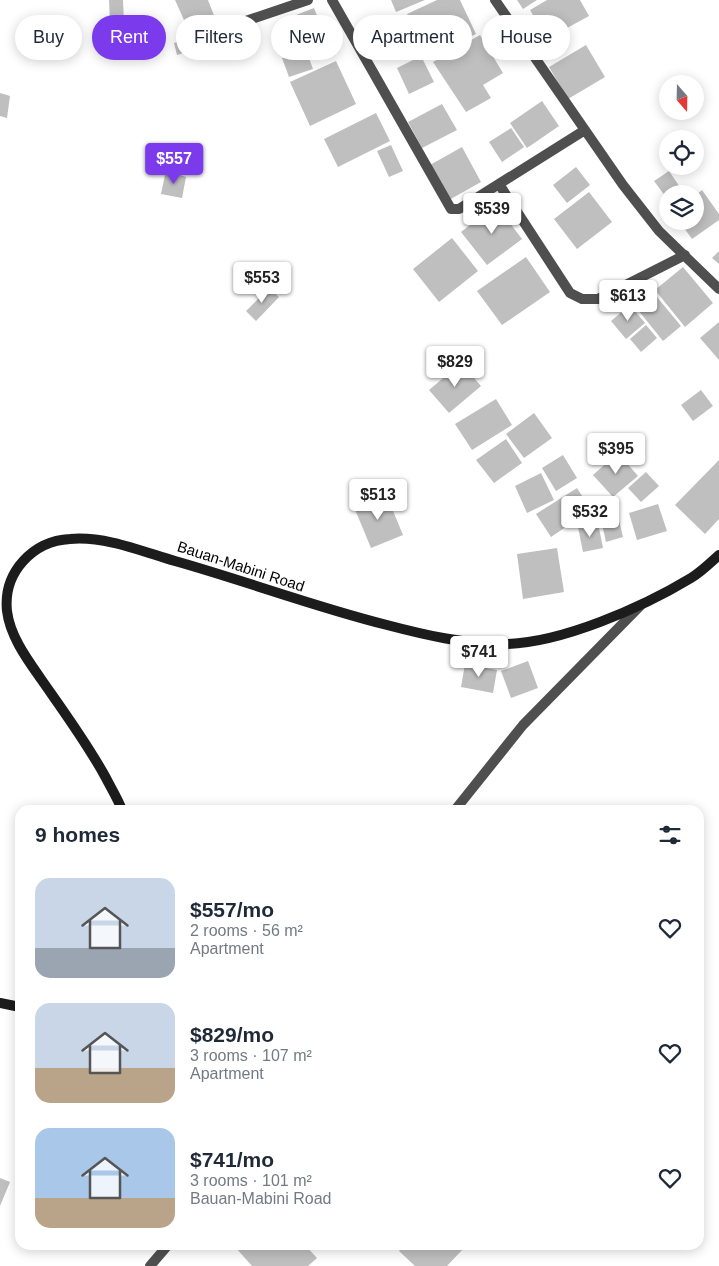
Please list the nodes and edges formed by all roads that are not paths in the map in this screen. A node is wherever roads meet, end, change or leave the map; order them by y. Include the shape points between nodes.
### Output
1 (308, 0) edge
2 (332, 0) edge
3 (495, 0) edge
4 (261, 16) edge
5 (585, 130) junction
6 (499, 184) junction
7 (685, 255) junction
8 (719, 289) edge
9 (719, 555) edge
10 (642, 604) junction
11 (119, 805) edge
12 (459, 805) edge
13 (0, 1003) edge
14 (15, 1005) edge
15 (164, 1250) edge
16 (150, 1266) edge

1 - 4 street
2 - 6 street via 451,209 459,209
3 - 5 street
5 - 6 street
5 - 7 street via 659,231
6 - 7 street via 570,293 582,299 598,299
7 - 8 street
9 - 10 main road, Bauan-Mabini Road via 692,577
10 - 11 main road, Bauan-Mabini Road via 540,641 504,644 452,640 340,613 93,538 57,540 41,546 28,554 9,584 7,612 11,629 27,659 90,748
10 - 12 street via 523,725
13 - 14 main road
15 - 16 street

